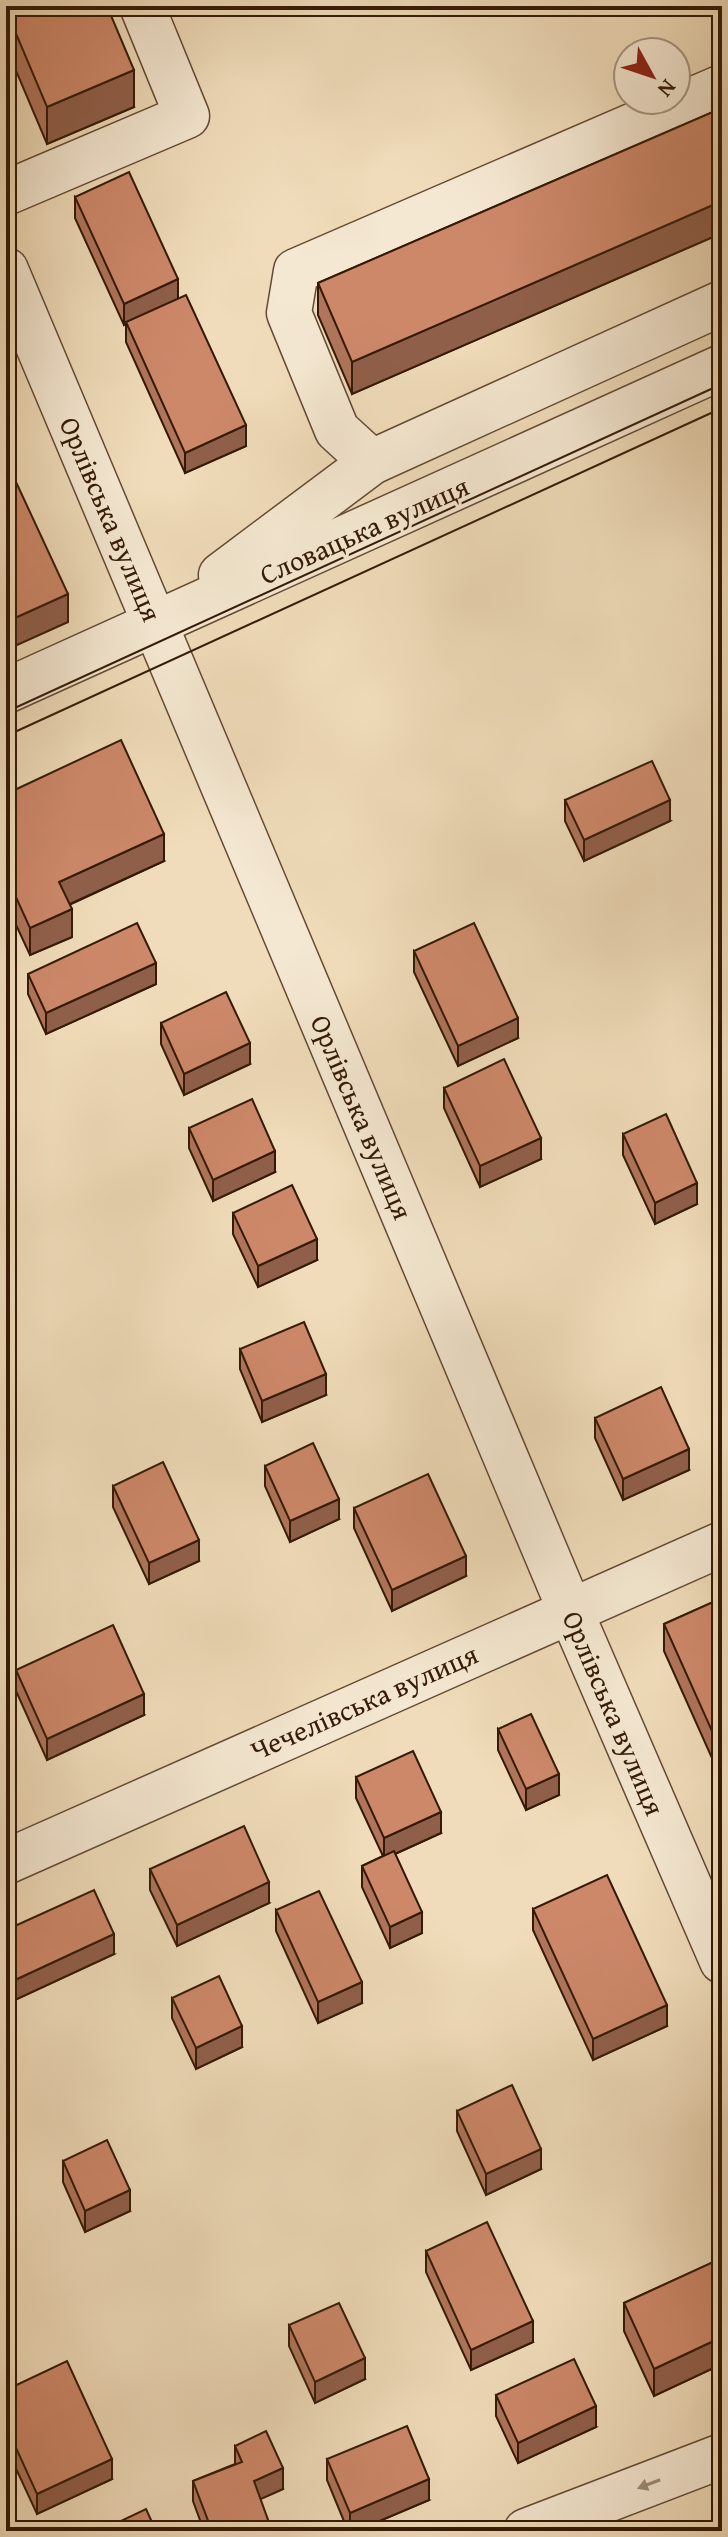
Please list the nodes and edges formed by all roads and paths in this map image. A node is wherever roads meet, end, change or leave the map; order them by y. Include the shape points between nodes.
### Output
1 (142, 6) edge
2 (722, 87) edge
3 (6, 193) edge
4 (6, 270) edge
5 (722, 303) edge
6 (722, 367) edge
7 (372, 462) junction
8 (155, 625) junction
9 (6, 691) edge
10 (722, 1544) edge
11 (570, 1610) junction
12 (6, 1862) edge
13 (722, 1961) edge
14 (722, 2456) edge
15 (526, 2531) edge

1 - 3 street via 187,116
2 - 7 street via 296,271 289,313 337,430
4 - 8 street, Орлівська вулиця
5 - 7 street
6 - 8 street, Словацька вулиця
7 - 8 street
8 - 9 street, Словацька вулиця
8 - 11 street, Орлівська вулиця
10 - 11 street, Чечелівська вулиця
11 - 12 street, Чечелівська вулиця
11 - 13 street, Орлівська вулиця
14 -> 15 street

